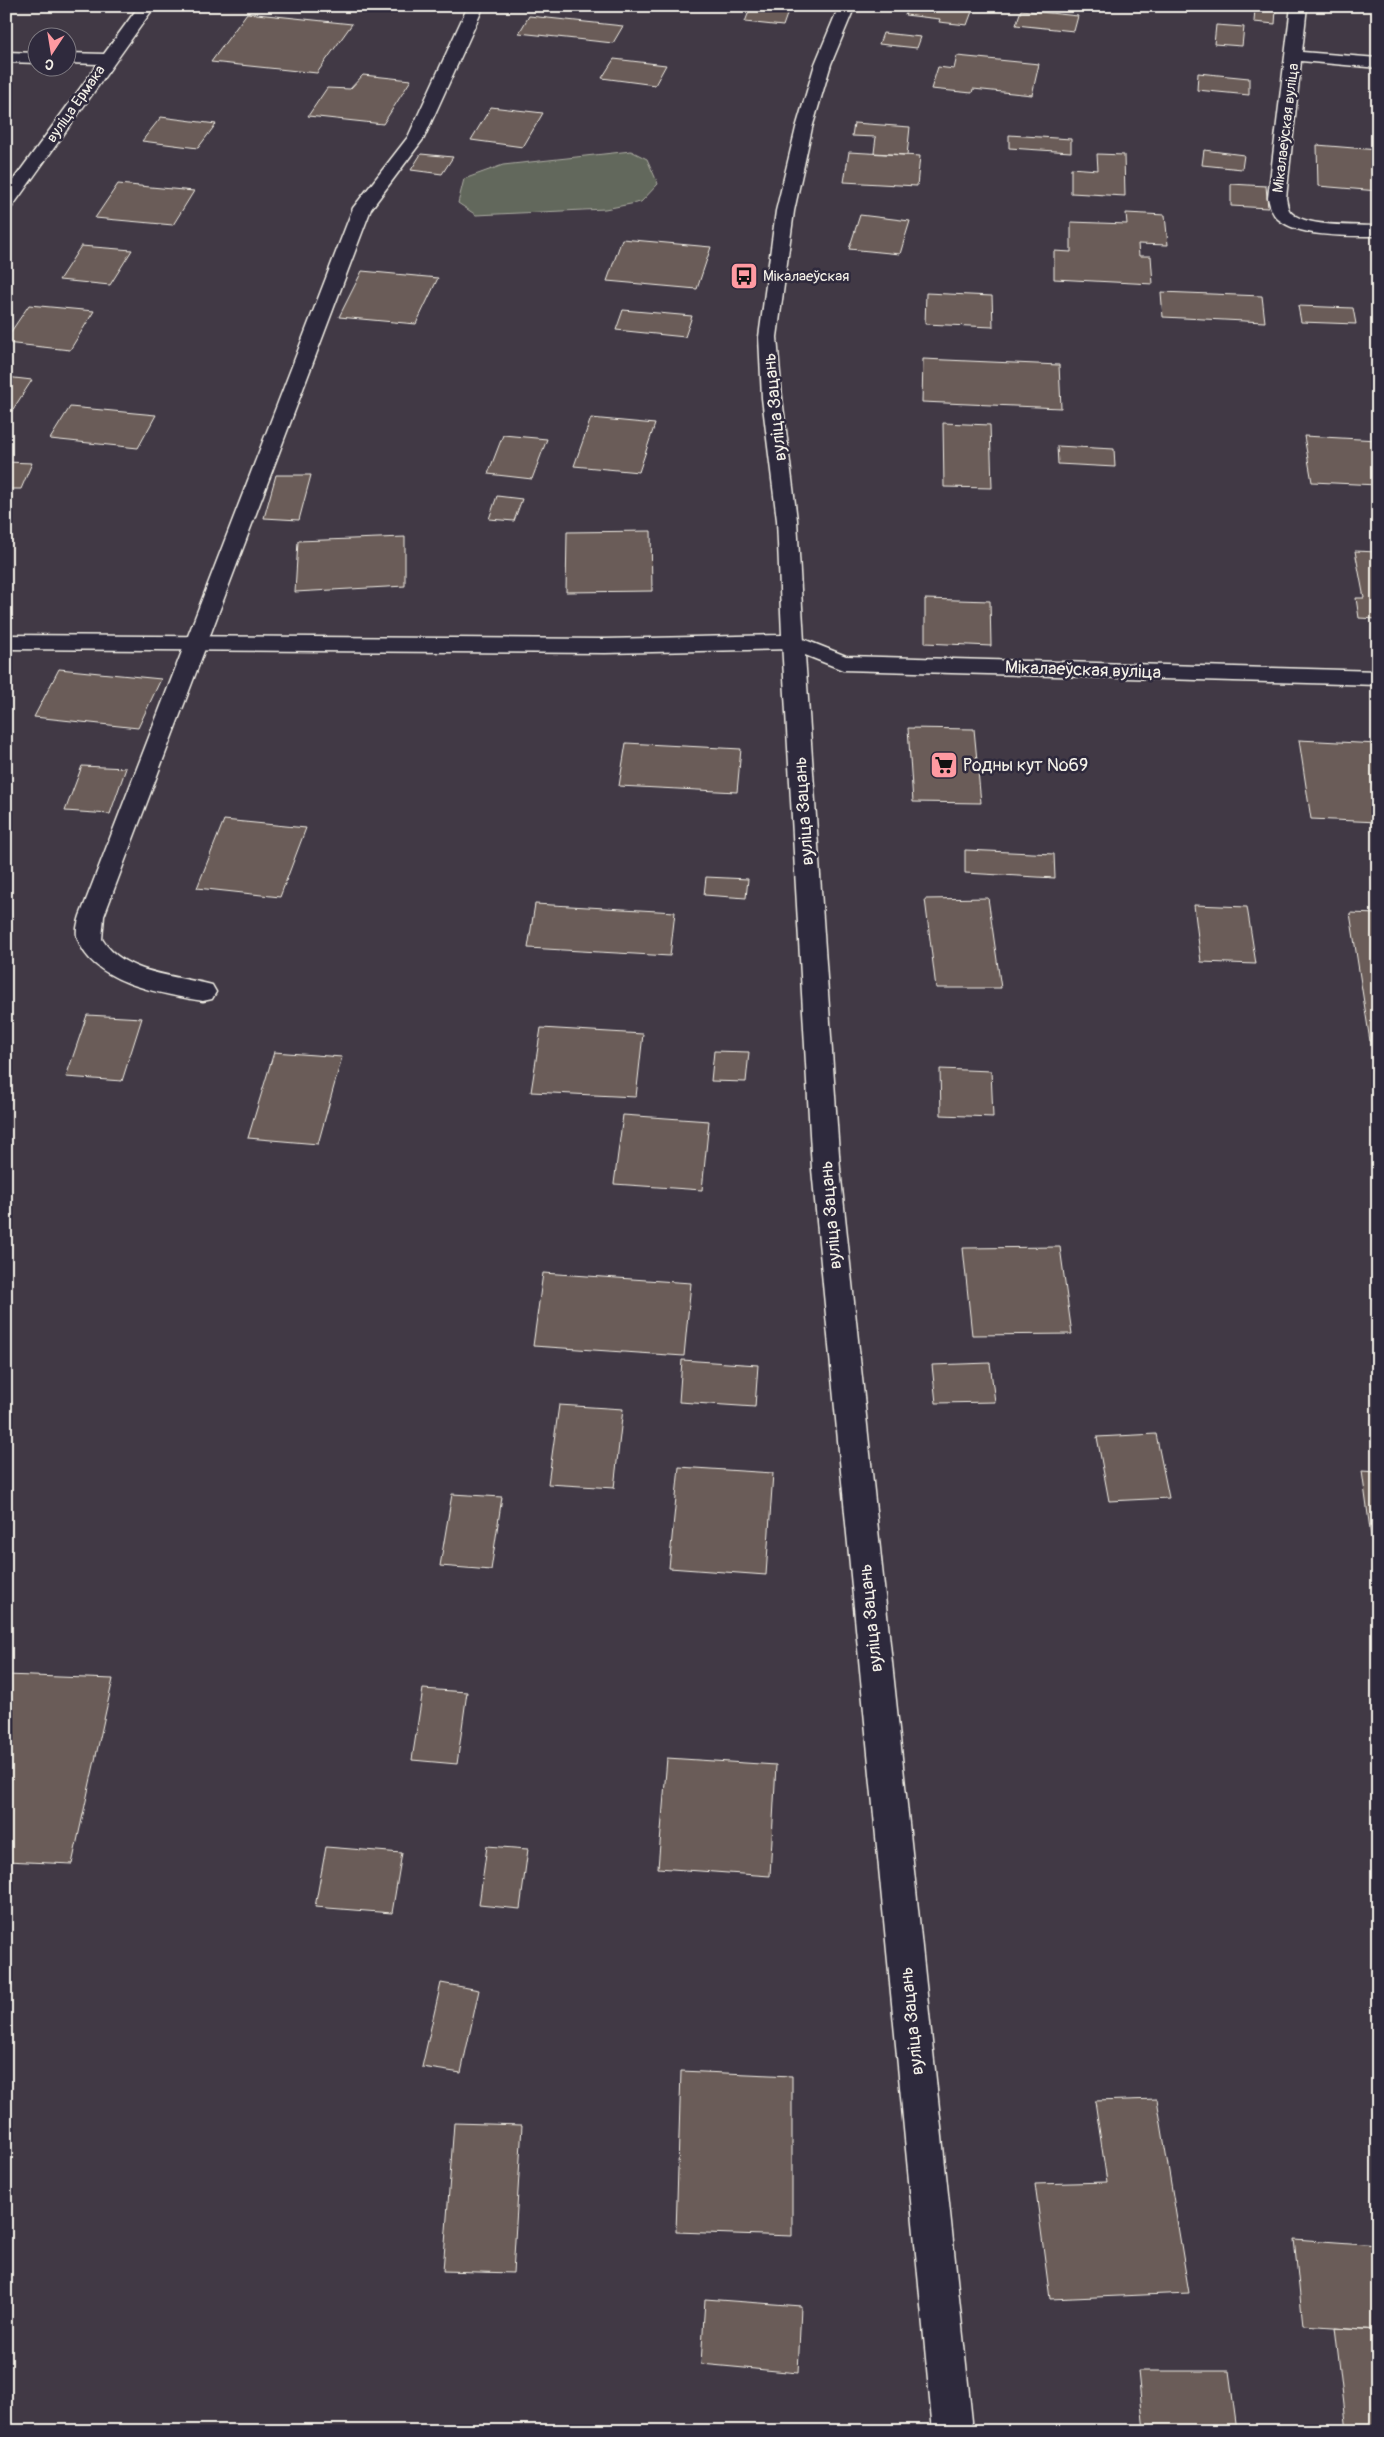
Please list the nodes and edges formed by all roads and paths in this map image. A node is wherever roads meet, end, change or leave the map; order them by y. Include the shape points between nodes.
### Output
1 (147, 6) edge
2 (476, 6) edge
3 (847, 6) edge
4 (1299, 6) edge
5 (1294, 56) junction
6 (6, 57) edge
7 (28, 58) edge
8 (78, 58) edge
9 (108, 60) junction
10 (1378, 63) edge
11 (6, 203) edge
12 (1378, 231) edge
13 (6, 642) edge
14 (195, 642) junction
15 (793, 642) junction
16 (1378, 678) edge
17 (203, 992) dead end
18 (953, 2431) edge

1 - 9 street, вуліца Ермака
2 - 14 street via 416,138 362,208
3 - 15 street, вуліца Зацань via 823,64 804,128 785,211 768,337 787,520
4 - 5 street
5 - 10 street, Мікалаеўская вуліца
5 - 12 street, Мікалаеўская вуліца via 1277,198 1280,211 1293,221 1307,225
6 - 7 street
8 - 9 street
9 - 11 street, вуліца Ермака
13 - 14 street
14 - 15 street via 605,646
14 - 17 street via 92,916 90,938 100,954 117,966 164,985
15 - 16 street, Мікалаеўская вуліца via 843,663
15 - 18 street, вуліца Зацань via 826,1169

